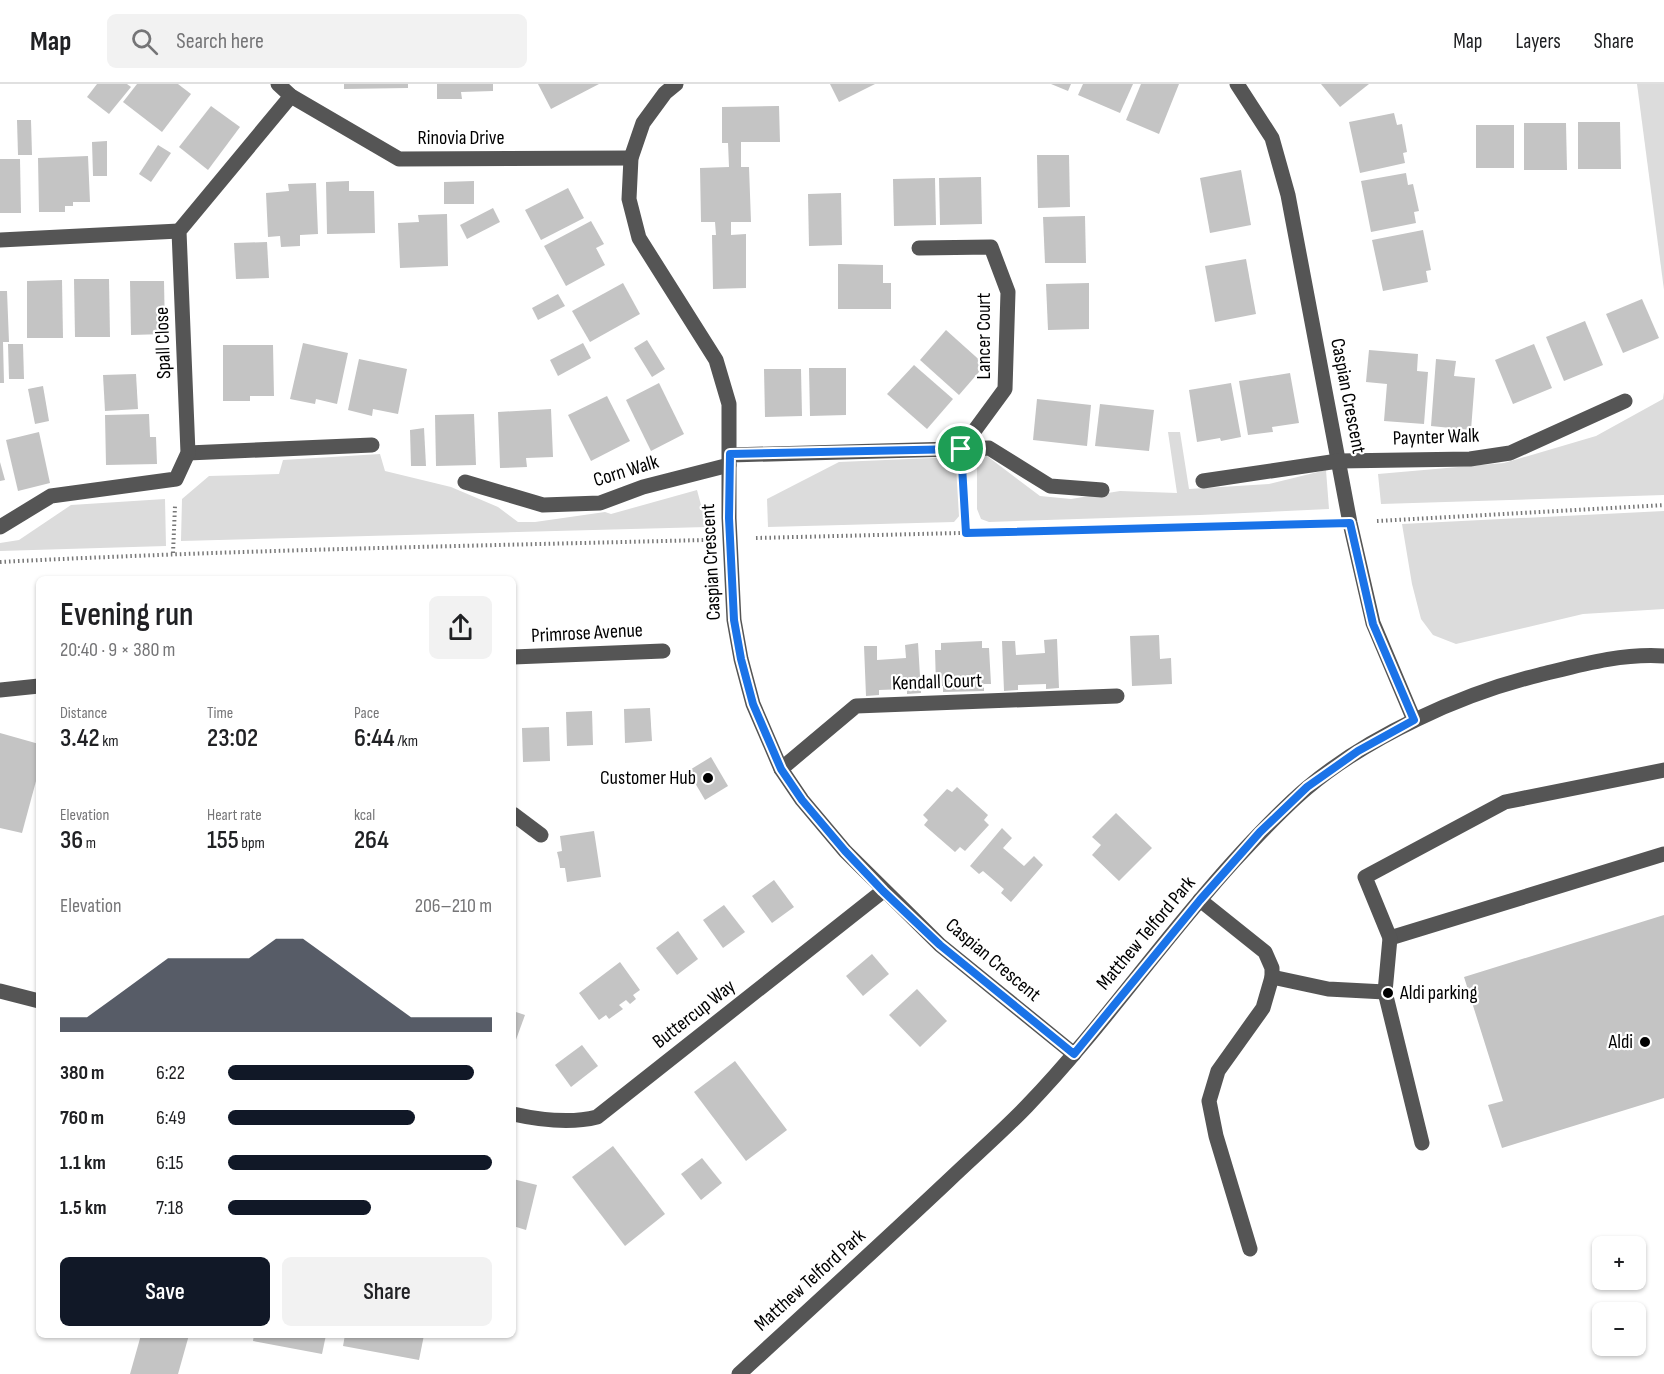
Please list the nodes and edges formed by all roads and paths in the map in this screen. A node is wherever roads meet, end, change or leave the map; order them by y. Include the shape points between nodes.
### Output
1 (278, 84) edge
2 (676, 84) edge
3 (1237, 84) edge
4 (291, 96) junction
5 (631, 158) junction
6 (179, 231) junction
7 (0, 240) edge
8 (919, 248) dead end
9 (1625, 401) dead end
10 (372, 445) dead end
11 (961, 449) junction
12 (188, 453) junction
13 (730, 460) junction
14 (1338, 461) junction
15 (176, 479) junction
16 (1203, 481) dead end
17 (465, 482) dead end
18 (1102, 490) dead end
19 (1664, 505) edge
20 (1350, 523) junction
21 (0, 527) edge
22 (966, 533) junction
23 (731, 539) junction
24 (173, 553) junction
25 (0, 562) edge
26 (663, 651) dead end
27 (1664, 656) edge
28 (516, 657) edge
29 (36, 686) edge
30 (0, 690) edge
31 (1118, 696) dead end
32 (1414, 720) junction
33 (781, 769) junction
34 (1664, 770) edge
35 (516, 816) edge
36 (541, 835) dead end
37 (1664, 854) edge
38 (883, 891) junction
39 (1200, 900) junction
40 (1390, 938) junction
41 (1272, 977) junction
42 (0, 991) edge
43 (1384, 992) junction
44 (36, 999) edge
45 (1074, 1054) junction
46 (516, 1114) edge
47 (1422, 1143) dead end
48 (1250, 1249) dead end
49 (738, 1374) edge

1 - 4 street, Rinovia Drive
2 - 5 street, Caspian Crescent via 643,123
3 - 14 street, Caspian Crescent via 1272,138 1288,195
4 - 5 street, Rinovia Drive via 399,159
4 - 6 street
5 - 13 street, Caspian Crescent via 629,199 639,238 716,360 729,404
6 - 7 street
6 - 12 street, Spall Close
8 - 11 street, Lancer Court via 991,247 1008,292 1005,389
9 - 14 street, Paynter Walk via 1510,453 1470,459
10 - 12 street
11 - 13 street
11 - 18 street via 989,448 1050,486
11 - 22 path
12 - 15 street, Spall Close
13 - 17 street, Corn Walk via 600,503 543,506
13 - 23 street, Caspian Crescent
14 - 16 street, Paynter Walk
14 - 20 street, Caspian Crescent
15 - 21 street via 51,496
15 - 24 path
19 - 20 path
20 - 22 path
20 - 32 street, Caspian Crescent via 1373,624
22 - 23 path
23 - 24 path
23 - 33 street, Caspian Crescent via 734,620 741,659 753,704
24 - 25 path
26 - 28 street, Primrose Avenue
27 - 32 street, Matthew Telford Park via 1599,660 1504,683
29 - 30 street
31 - 33 street, Kendall Court via 856,706
32 - 39 street, Matthew Telford Park via 1358,751 1307,787 1260,832
33 - 38 street, Caspian Crescent via 802,800
34 - 40 street via 1506,802 1365,877
35 - 36 street
37 - 40 street
38 - 45 street, Caspian Crescent via 940,945
38 - 46 street, Buttercup Way via 597,1117 583,1121
39 - 41 street via 1265,952
39 - 45 street, Matthew Telford Park
40 - 43 street
41 - 43 street via 1328,989
41 - 48 street via 1263,1008 1218,1071 1209,1101
42 - 44 street
43 - 47 street
45 - 49 street, Matthew Telford Park via 1026,1107

